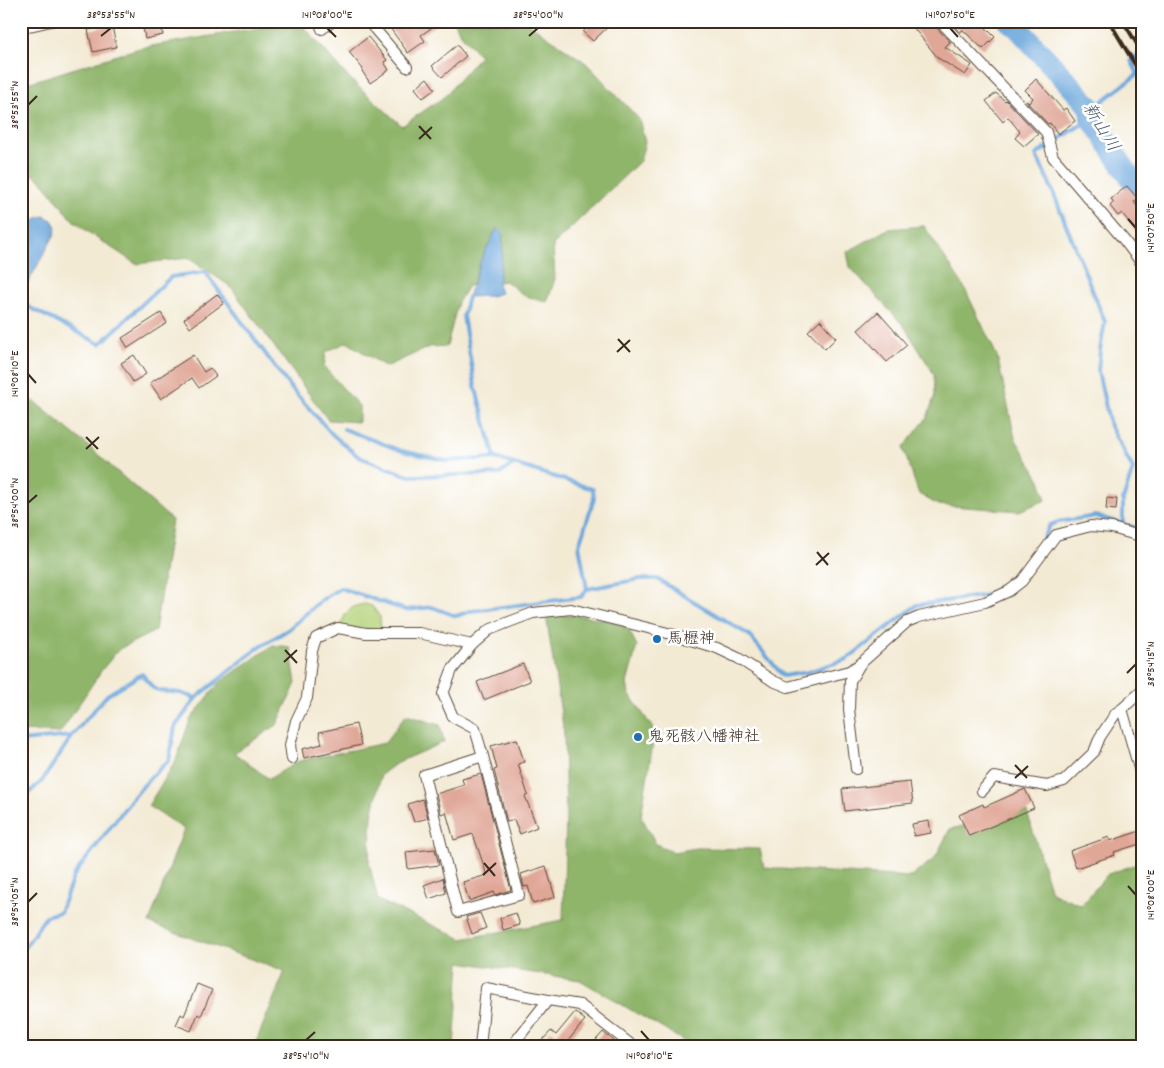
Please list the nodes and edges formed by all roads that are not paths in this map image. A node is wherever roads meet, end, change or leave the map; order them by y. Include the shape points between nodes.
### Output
1 (51, 21) edge
2 (319, 21) edge
3 (333, 21) edge
4 (368, 21) edge
5 (940, 21) edge
6 (21, 28) edge
7 (407, 67) dead end
8 (1143, 265) edge
9 (1143, 537) edge
10 (472, 646) junction
11 (859, 665) junction
12 (1143, 690) edge
13 (1122, 709) junction
14 (483, 756) junction
15 (292, 759) dead end
16 (856, 769) dead end
17 (1143, 782) edge
18 (982, 791) dead end
19 (548, 1000) junction
20 (627, 1045) edge
21 (480, 1047) edge
22 (511, 1047) edge

1 - 6 street
2 - 3 street via 322,29
4 - 7 street
5 - 8 street via 1046,132 1053,157
9 - 11 street via 1091,526 1056,535 1022,582 1009,591 985,602 907,622
10 - 11 street via 489,630 509,622 534,613 571,609 717,648 788,687 849,671
10 - 14 street via 452,670 442,694 454,717 475,729
10 - 15 street via 419,633 366,633 338,628 316,638 308,698 296,721 290,744
11 - 16 street via 850,680 849,709
12 - 13 street
13 - 17 street
13 - 18 street via 1100,736 1094,752 1064,780 1047,786 994,777
14 - 14 street via 518,895 458,912 424,775
19 - 20 street via 580,1005
19 - 21 street via 486,988
19 - 22 street

